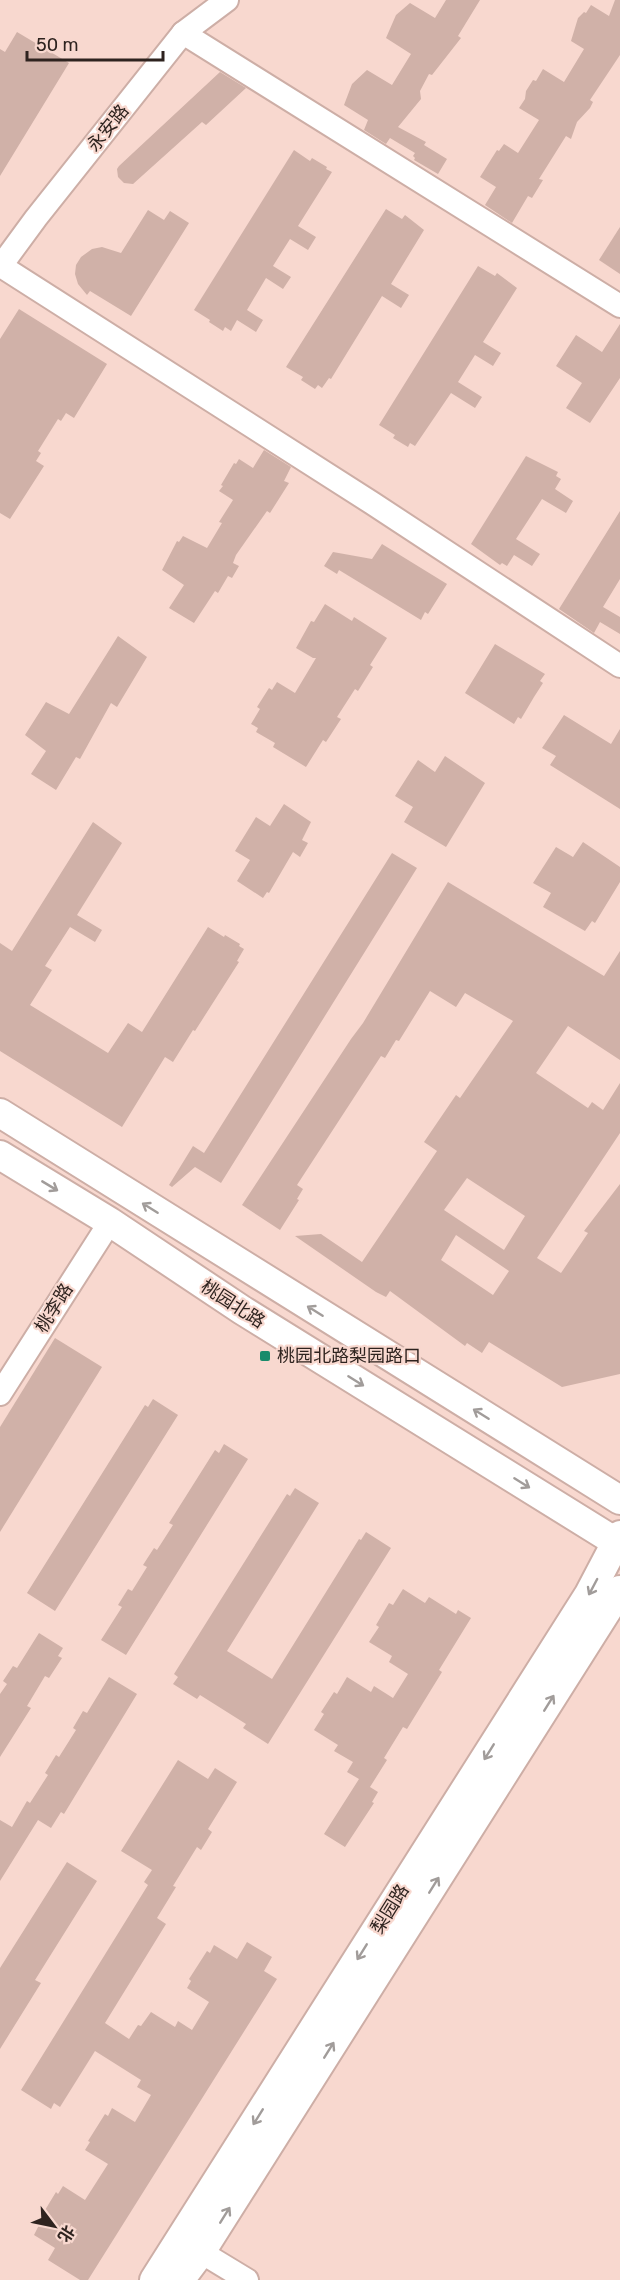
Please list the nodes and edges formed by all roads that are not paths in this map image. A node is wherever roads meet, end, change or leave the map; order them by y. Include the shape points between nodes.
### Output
1 (227, 0) edge
2 (183, 33) junction
3 (0, 266) edge
4 (620, 306) edge
5 (620, 666) edge
6 (0, 1113) edge
7 (0, 1155) edge
8 (110, 1222) junction
9 (0, 1394) edge
10 (620, 1500) edge
11 (619, 1541) edge
12 (620, 1590) edge
13 (191, 2245) junction
14 (154, 2280) edge
15 (180, 2280) edge
16 (247, 2280) edge

1 - 2 street, 永安路
2 - 3 street, 永安路
2 - 4 street
3 - 5 street
10 -> 6 main road, 桃园北路
7 -> 8 main road, 桃园北路
8 - 9 street, 桃李路
8 -> 11 main road, 桃园北路 via 242,1310
11 -> 13 main road, 梨园路
13 -> 12 main road, 梨园路
13 - 14 main road, 梨园路
13 - 15 main road, 梨园路
13 - 16 street

